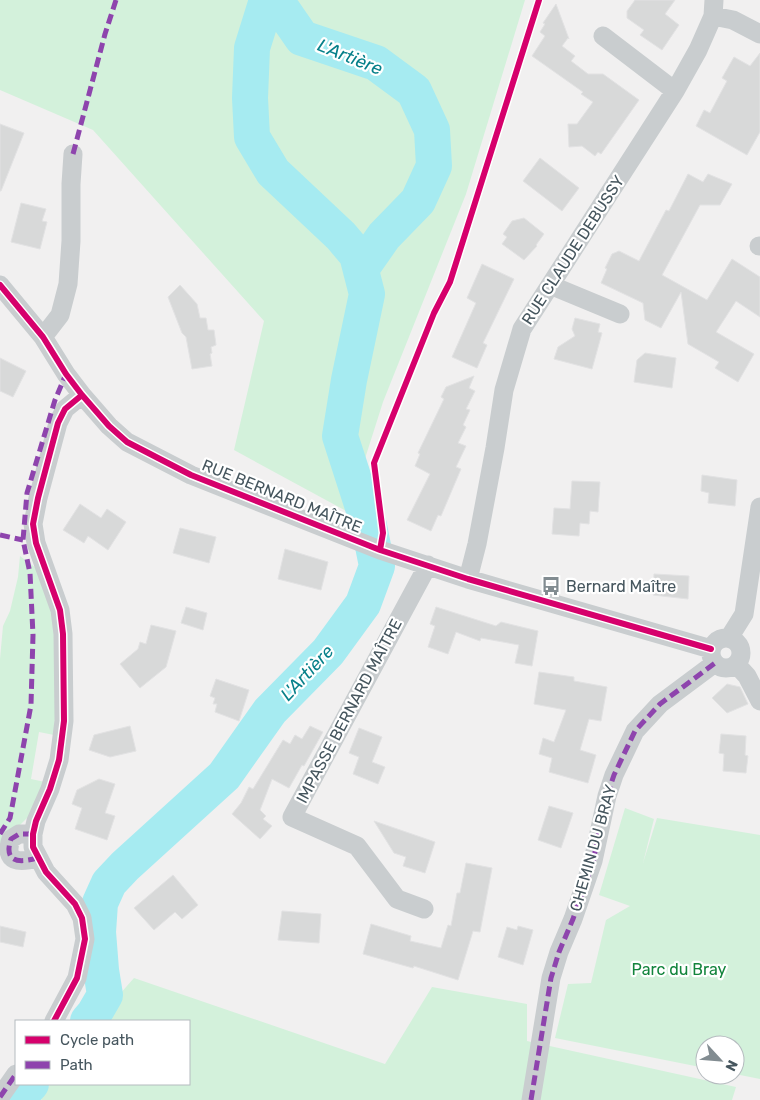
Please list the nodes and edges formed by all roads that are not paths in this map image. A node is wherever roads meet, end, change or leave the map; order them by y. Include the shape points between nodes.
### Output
1 (714, 8) edge
2 (760, 34) edge
3 (603, 36) dead end
4 (676, 91) junction
5 (73, 154) dead end
6 (0, 285) edge
7 (550, 285) junction
8 (620, 314) dead end
9 (43, 336) junction
10 (82, 395) junction
11 (760, 507) edge
12 (428, 565) junction
13 (468, 579) junction
14 (729, 638) junction
15 (713, 656) junction
16 (736, 664) junction
17 (760, 701) edge
18 (424, 909) dead end
19 (55, 1020) edge
20 (15, 1075) edge
21 (0, 1097) edge
22 (531, 1100) edge

1 - 2 street
1 - 4 street, RUE CLAUDE DEBUSSY via 698,50
3 - 4 street
4 - 7 street, RUE CLAUDE DEBUSSY
5 - 9 street via 68,284 60,314
6 - 9 street, RUE BERNARD MAÎTRE
7 - 8 street
7 - 13 street, RUE CLAUDE DEBUSSY via 522,329 509,369
9 - 10 street, RUE BERNARD MAÎTRE
10 - 12 street, RUE BERNARD MAÎTRE via 127,442 191,475 380,550
10 - 19 street via 66,409 58,423 33,524 36,543 60,610 64,721 59,760 36,821 33,847 46,872 76,904 85,938 77,978
11 - 14 street via 744,614
12 - 13 street, RUE BERNARD MAÎTRE
12 - 18 street, IMPASSE BERNARD MAÎTRE via 292,817 357,846 397,899
13 - 15 street, RUE BERNARD MAÎTRE
14 - 15 street via 716,641
14 - 16 street via 737,642 741,651
15 - 16 street via 719,666 727,668
15 - 22 street, CHEMIN DU BRAY via 635,731 614,776 593,861 551,978
16 - 17 street via 747,676
20 - 21 street

